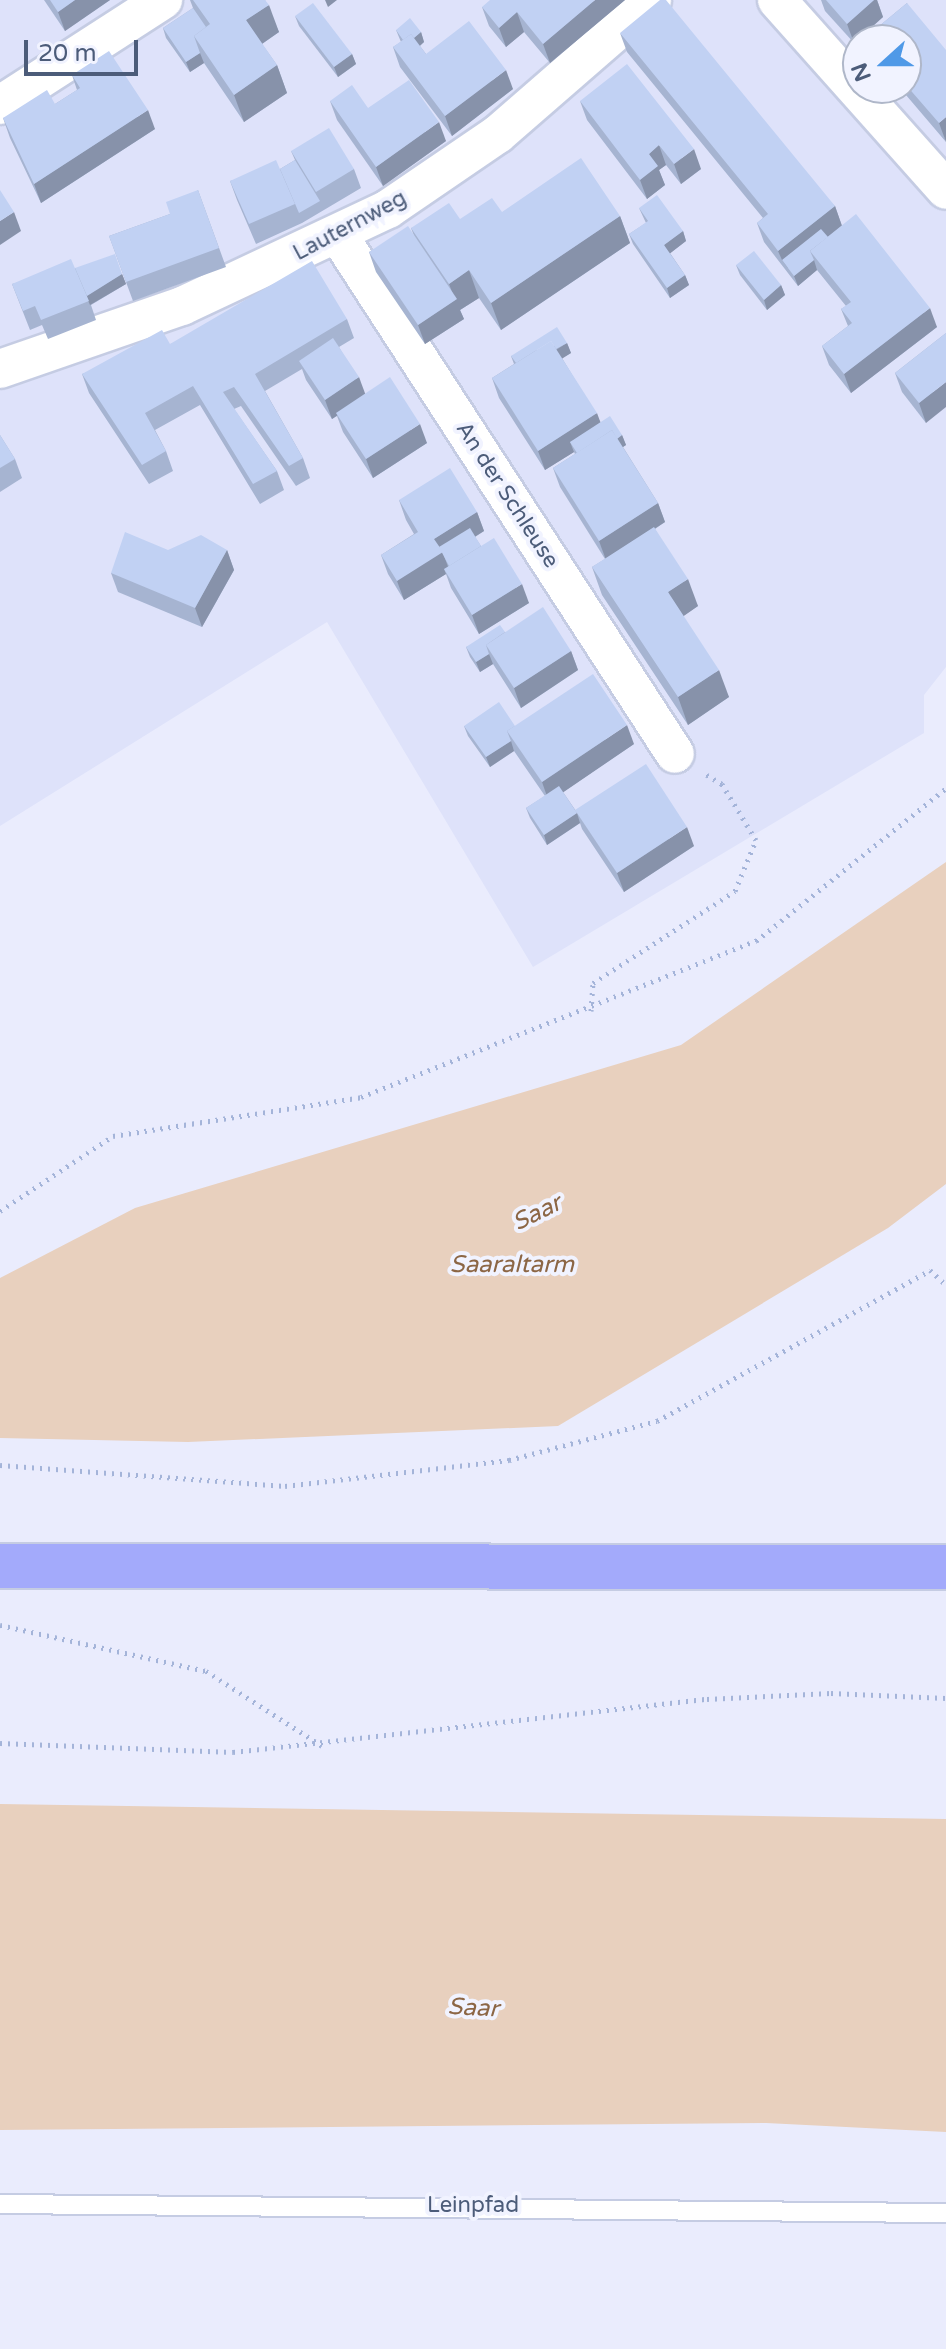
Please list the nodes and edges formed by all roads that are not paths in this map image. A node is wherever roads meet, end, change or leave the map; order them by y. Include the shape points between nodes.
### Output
1 (163, 0) edge
2 (652, 0) edge
3 (777, 0) edge
4 (0, 105) edge
5 (946, 190) edge
6 (339, 236) junction
7 (0, 369) edge
8 (675, 754) road end
9 (0, 1566) edge
10 (946, 1567) edge
11 (0, 2204) edge
12 (946, 2213) edge

1 - 4 street
2 - 6 street, Lauternweg via 443,176
3 - 5 street
6 - 7 street, Lauternweg via 182,306
6 - 8 street, An der Schleuse
9 - 10 main road
11 - 12 lane, Leinpfad

